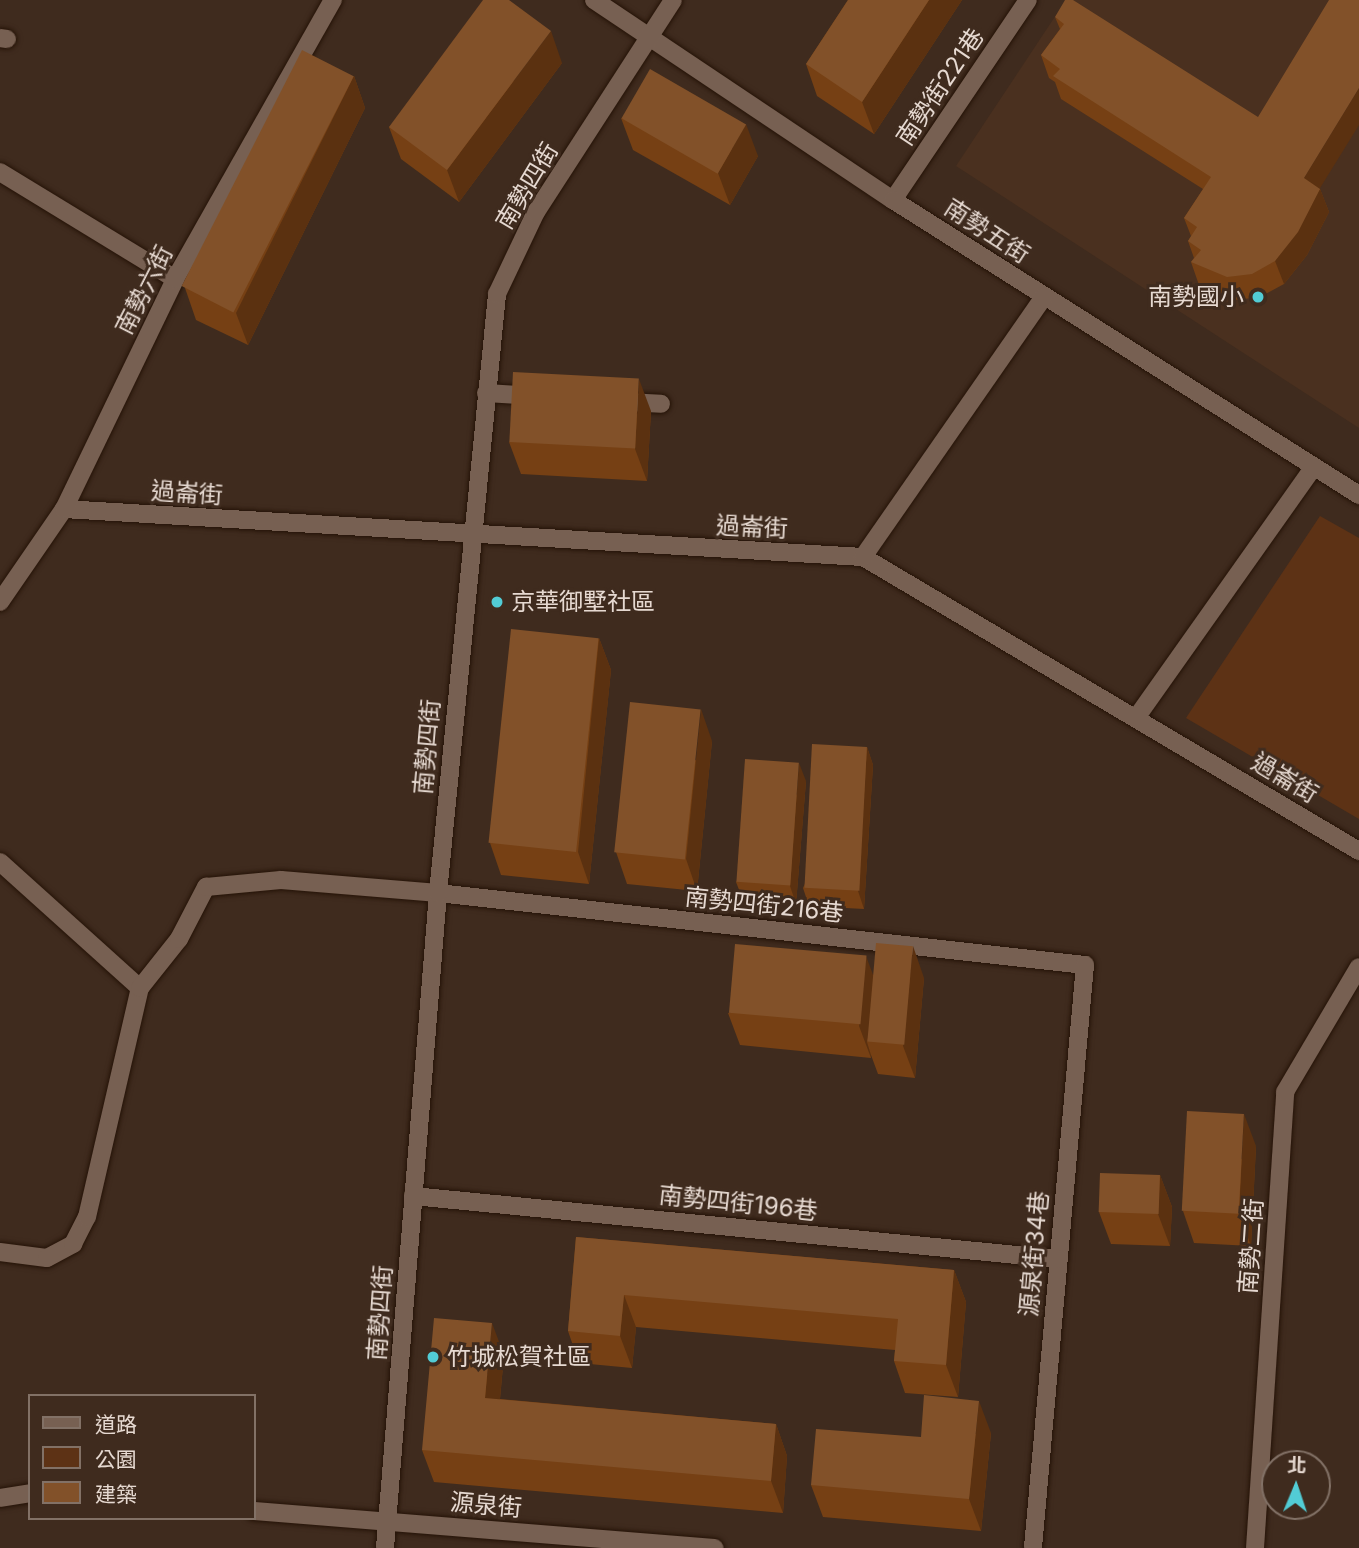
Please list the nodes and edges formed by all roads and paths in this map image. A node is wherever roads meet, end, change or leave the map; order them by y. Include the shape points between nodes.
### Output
1 (333, 0) edge
2 (594, 0) edge
3 (673, 0) edge
4 (1027, 0) edge
5 (653, 36) junction
6 (0, 172) edge
7 (893, 200) junction
8 (175, 279) junction
9 (1044, 297) junction
10 (486, 393) junction
11 (553, 397) edge
12 (607, 401) edge
13 (661, 404) dead end
14 (1313, 468) junction
15 (1359, 495) edge
16 (64, 509) junction
17 (471, 538) junction
18 (863, 557) junction
19 (0, 601) edge
20 (1136, 718) junction
21 (1359, 850) edge
22 (0, 862) edge
23 (438, 893) junction
24 (1085, 965) joint
25 (1359, 967) edge
26 (140, 988) junction
27 (413, 1196) junction
28 (0, 1252) edge
29 (1058, 1259) junction
30 (28, 1493) edge
31 (0, 1498) edge
32 (256, 1511) edge
33 (389, 1522) junction
34 (385, 1548) edge
35 (715, 1548) edge
36 (1033, 1548) edge
37 (1255, 1548) edge

1 - 8 street, 南勢六街
2 - 5 street, 南勢五街
3 - 5 street, 南勢四街
4 - 7 street, 南勢街221巷
5 - 7 street, 南勢五街
5 - 10 street, 南勢四街 via 536,212 496,294
6 - 8 street
7 - 9 street, 南勢五街
8 - 16 street, 南勢六街
9 - 14 street, 南勢五街
9 - 18 street
10 - 11 street
10 - 17 street, 南勢四街
12 - 13 street
14 - 15 street, 南勢五街
14 - 20 street
16 - 17 street, 過崙街
16 - 19 street, 南勢六街
17 - 18 street, 過崙街
17 - 23 street, 南勢四街
18 - 20 street, 過崙街
20 - 21 street, 過崙街
22 - 26 street
23 - 24 street, 南勢四街216巷
23 - 26 street, 南勢四街216巷 via 281,880 206,887 179,939
23 - 27 street, 南勢四街
24 - 29 street, 源泉街34巷
25 - 37 street, 南勢二街 via 1285,1092
26 - 28 street via 87,1217 73,1244 47,1258
27 - 29 street, 南勢四街196巷
27 - 33 street, 南勢四街
29 - 36 street, 源泉街34巷
30 - 31 street
32 - 33 street, 源泉街
33 - 34 street, 南勢四街
33 - 35 street, 源泉街

